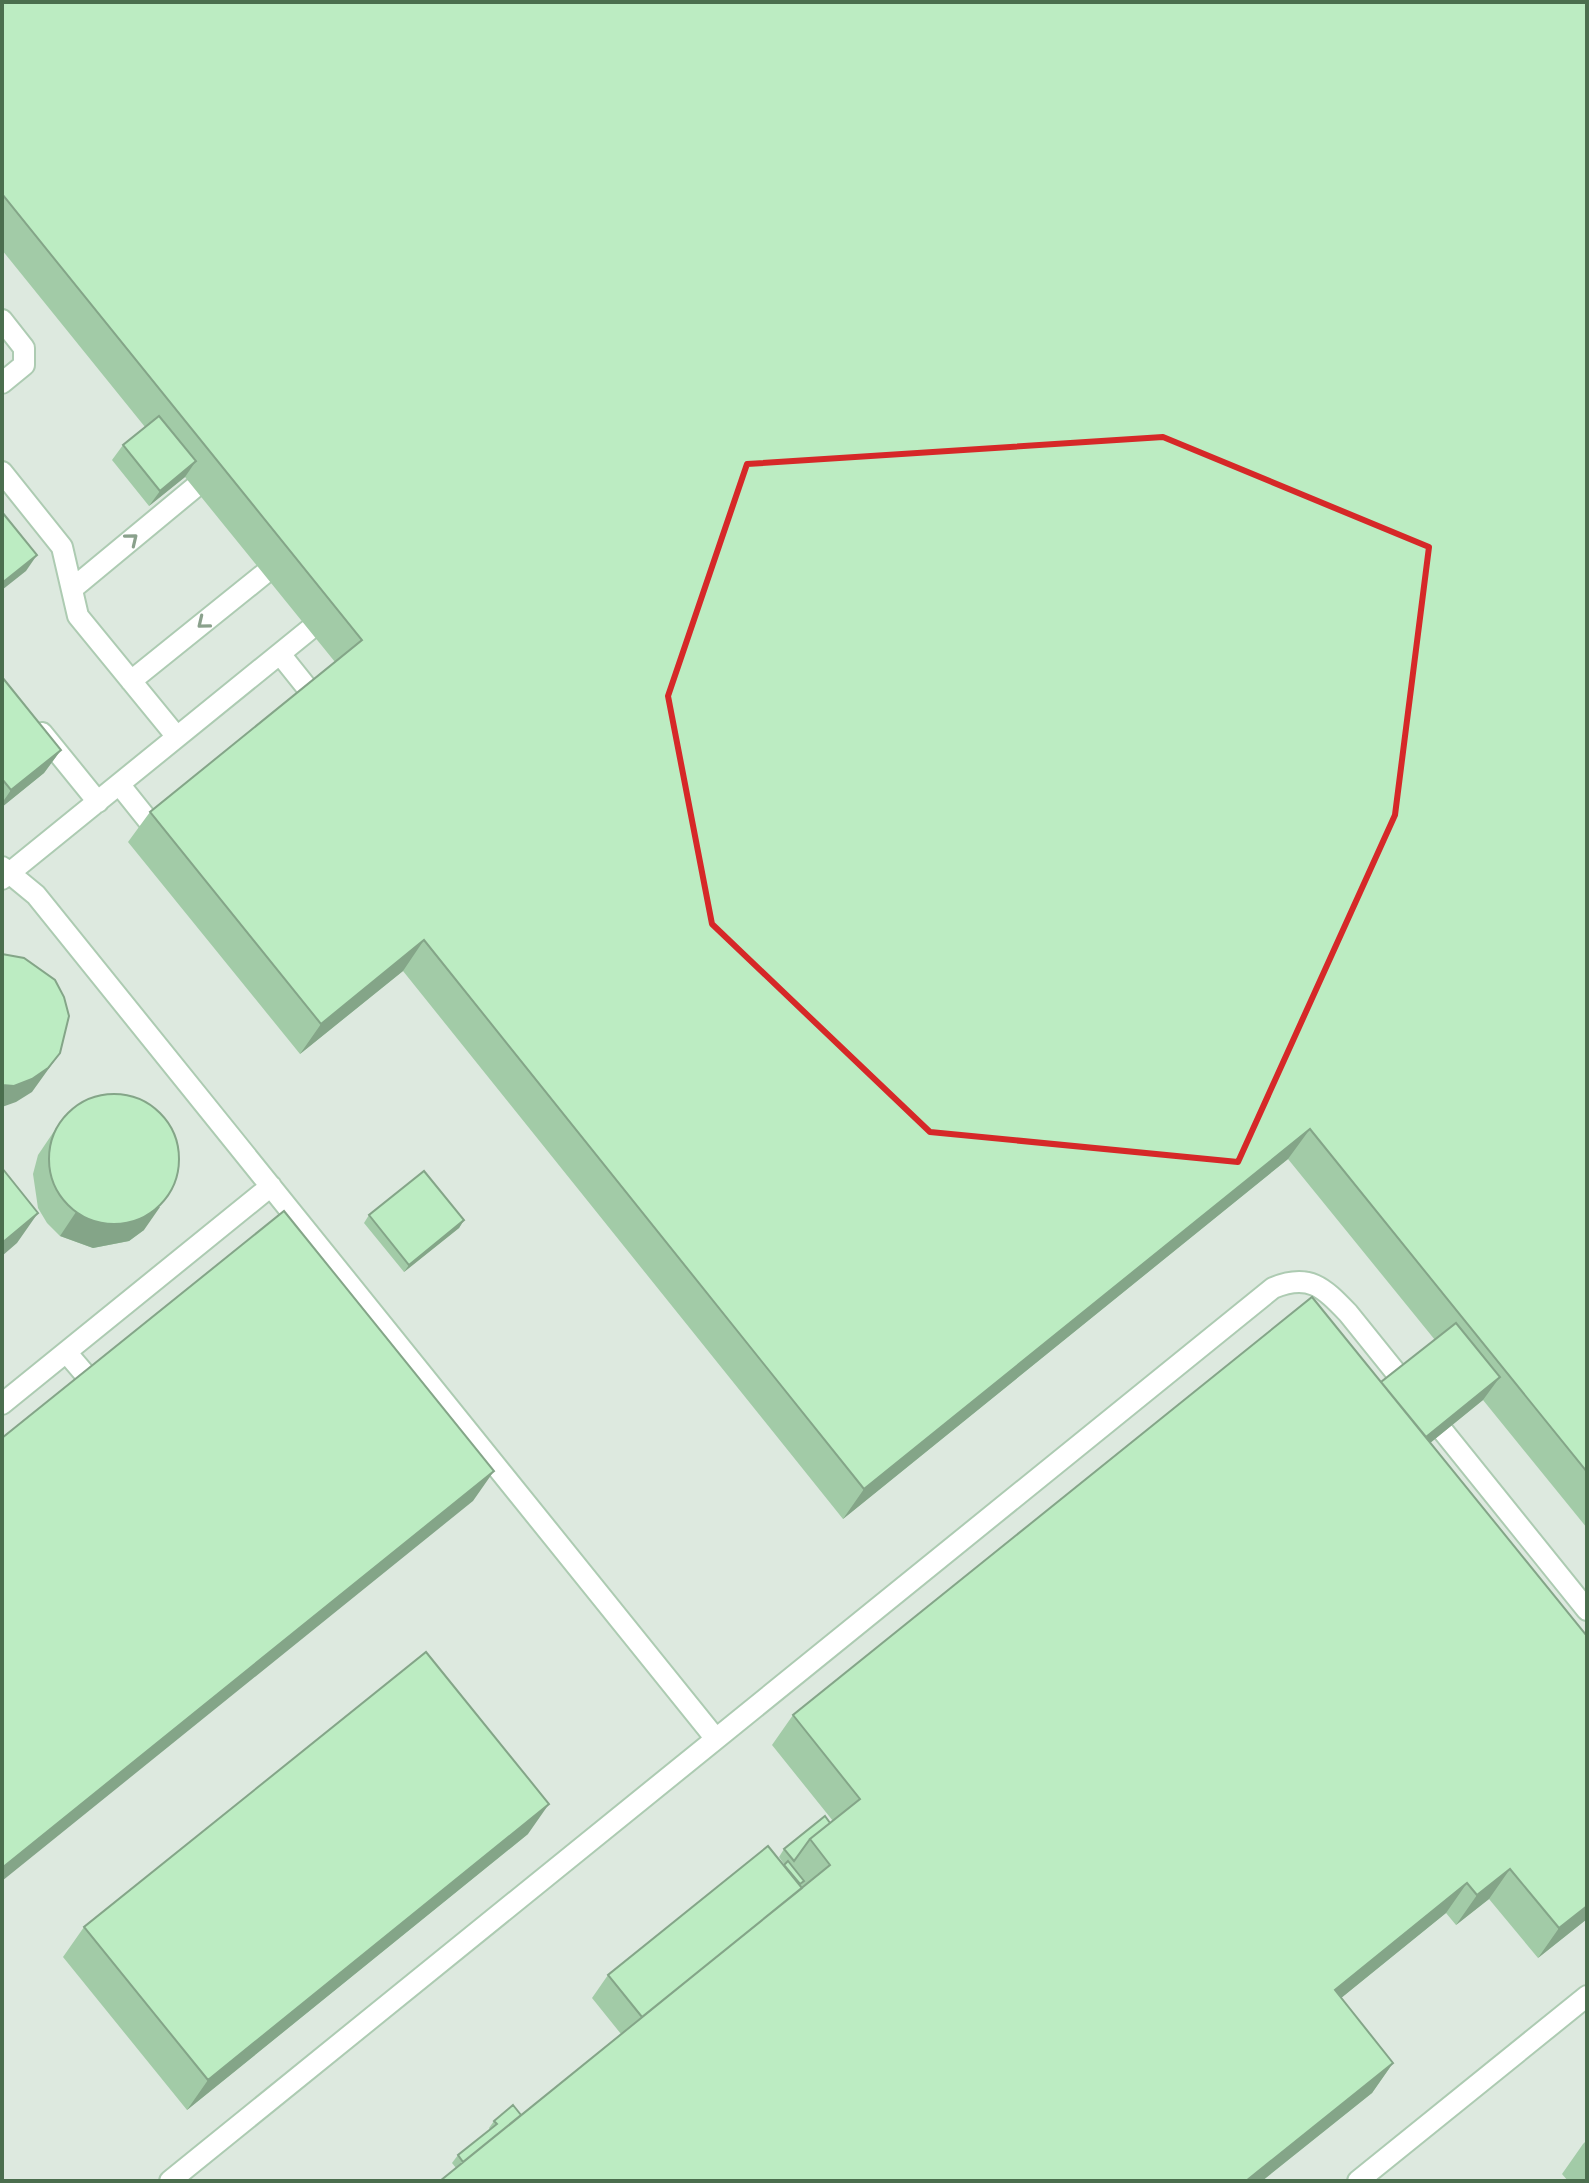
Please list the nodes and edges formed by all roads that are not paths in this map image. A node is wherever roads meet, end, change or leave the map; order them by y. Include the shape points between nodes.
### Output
1 (2, 320) edge
2 (2, 383) edge
3 (2, 472) edge
4 (194, 488) dead end
5 (264, 574) dead end
6 (72, 589) junction
7 (309, 630) dead end
8 (280, 654) junction
9 (131, 681) junction
10 (312, 694) edge
11 (31, 719) edge
12 (177, 737) junction
13 (119, 784) junction
14 (98, 802) junction
15 (151, 824) edge
16 (4, 873) edge
17 (271, 1186) junction
18 (66, 1352) junction
19 (90, 1380) edge
20 (2, 1404) edge
21 (1587, 1610) edge
22 (716, 1739) junction
23 (1587, 1996) edge
24 (170, 2181) edge
25 (1358, 2181) edge

1 - 2 lane via 24,348 24,365
3 - 6 lane via 62,547
6 -> 4 lane
5 -> 9 lane
6 - 9 lane via 78,616
7 - 8 lane
8 - 10 lane
8 - 12 lane
9 - 12 lane
11 - 14 lane
12 - 13 lane
13 - 14 lane
13 - 15 lane
14 - 16 lane
16 - 17 lane via 36,895
17 - 18 lane
17 - 22 lane
18 - 19 lane
18 - 20 lane
21 - 22 lane via 1348,1313 1328,1292 1293,1280 1273,1288
22 - 24 lane
23 - 25 lane

